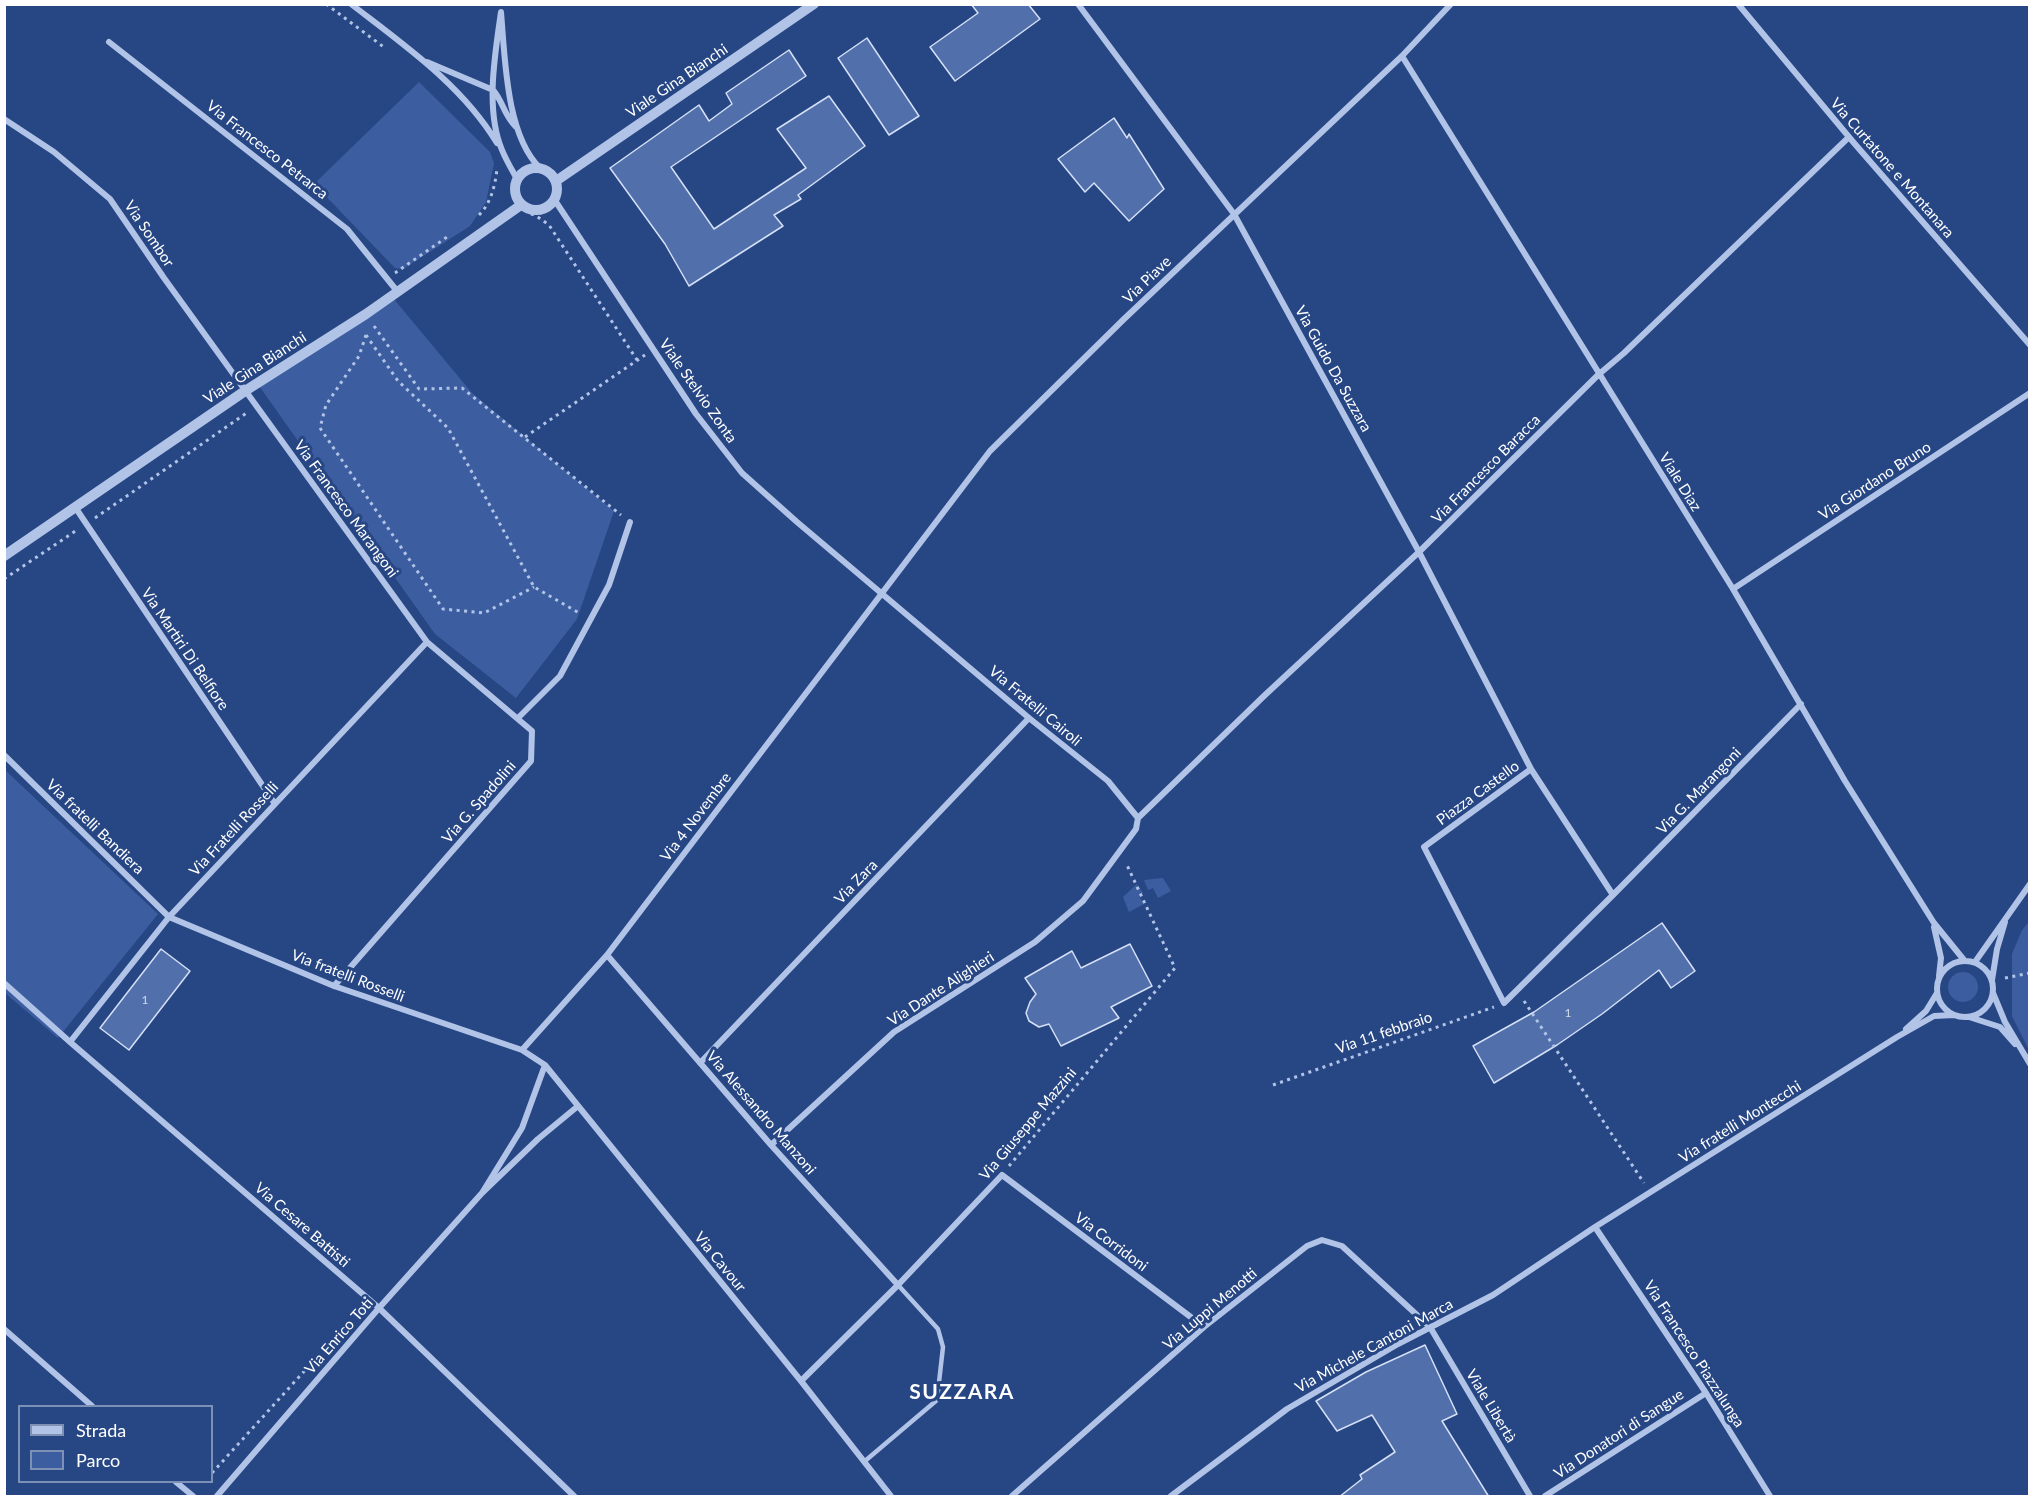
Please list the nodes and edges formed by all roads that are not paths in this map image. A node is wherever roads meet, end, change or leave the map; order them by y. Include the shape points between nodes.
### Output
1 (351, 4) edge
2 (501, 4) edge
3 (814, 4) edge
4 (1077, 4) edge
5 (1451, 4) edge
6 (1738, 4) edge
7 (501, 12) junction
8 (109, 42) dead end
9 (1402, 56) junction
10 (424, 61) junction
11 (493, 90) junction
12 (4, 119) edge
13 (518, 128) junction
14 (1849, 137) junction
15 (501, 149) junction
16 (540, 168) junction
17 (517, 179) junction
18 (556, 181) junction
19 (554, 199) junction
20 (521, 205) junction
21 (1234, 214) junction
22 (397, 291) junction
23 (2030, 345) edge
24 (1598, 375) junction
25 (245, 391) junction
26 (2030, 393) edge
27 (75, 507) junction
28 (630, 522) road end
29 (1419, 552) junction
30 (4, 556) edge
31 (1733, 589) junction
32 (881, 592) junction
33 (427, 642) junction
34 (1801, 704) junction
35 (518, 718) junction
36 (1029, 718) junction
37 (4, 755) edge
38 (1531, 770) junction
39 (275, 804) junction
40 (1138, 818) junction
41 (2030, 884) edge
42 (1613, 895) junction
43 (169, 916) junction
44 (2007, 916) junction
45 (1934, 923) junction
46 (607, 955) junction
47 (1964, 960) junction
48 (1975, 962) junction
49 (1938, 980) junction
50 (1992, 980) junction
51 (4, 983) edge
52 (334, 986) junction
53 (1993, 992) junction
54 (1937, 993) junction
55 (1954, 1015) junction
56 (1967, 1017) junction
57 (1897, 1037) junction
58 (70, 1042) junction
59 (522, 1050) junction
60 (2025, 1056) junction
61 (700, 1063) junction
62 (2030, 1064) edge
63 (545, 1065) junction
64 (578, 1106) junction
65 (771, 1145) junction
66 (1002, 1175) joint
67 (482, 1193) junction
68 (1595, 1227) junction
69 (898, 1285) junction
70 (379, 1308) junction
71 (1430, 1327) junction
72 (1204, 1328) junction
73 (4, 1329) edge
74 (801, 1381) junction
75 (1706, 1392) junction
76 (90, 1405) edge
77 (864, 1461) junction
78 (177, 1483) edge
79 (193, 1497) edge
80 (218, 1497) edge
81 (574, 1497) edge
82 (891, 1497) edge
83 (1012, 1497) edge
84 (1171, 1497) edge
85 (1530, 1497) edge
86 (1545, 1497) edge
87 (1770, 1497) edge

1 - 10 street
2 - 7 street
3 - 18 street, Viale Gina Bianchi
4 - 21 street, Via Guido Da Suzzara
5 - 9 street, Via Piave
6 - 14 street, Via Curtatone e Montanara
7 - 11 street
7 - 13 street via 508,89
8 - 22 street, Via Francesco Petrarca via 348,229
9 - 21 street, Via Piave
9 - 24 street, Viale Diaz
10 - 11 street
10 - 15 street via 483,119
11 - 13 street via 509,120
11 - 15 street via 495,128
12 - 25 street, Via Sombor via 54,152 110,199
13 - 16 street via 531,159
14 - 23 street, Via Curtatone e Montanara
14 - 24 street, Via Francesco Baracca
15 - 17 street
16 - 17 street via 527,170
16 - 18 street
17 - 20 street via 515,192
18 - 19 street
19 - 20 street via 539,210
19 - 32 street, Viale Stelvio Zonta via 696,414 742,473
20 - 22 street, Viale Gina Bianchi
21 - 29 street, Via Guido Da Suzzara
21 - 32 street, Via Piave via 990,451
22 - 25 street, Viale Gina Bianchi
24 - 29 street, Via Francesco Baracca
24 - 31 street, Viale Diaz
25 - 27 street, Viale Gina Bianchi
25 - 33 street, Via Francesco Marangoni
26 - 31 street, Via Giordano Bruno
27 - 30 street, Viale Gina Bianchi
27 - 39 street, Via Martiri Di Belfiore
28 - 35 street via 609,585 560,676
29 - 38 street, Via Guido Da Suzzara
29 - 40 street, Via Francesco Baracca
31 - 34 street, Viale Diaz
32 - 36 street, Via Fratelli Cairoli
32 - 46 street, Via 4 Novembre
33 - 35 street, Via G. Spadolini
33 - 39 street, Via Fratelli Rosselli
34 - 42 street, Via G. Marangoni
34 - 45 street, Viale Diaz
35 - 52 street, Via G. Spadolini via 532,731 531,761
36 - 40 street, Via Fratelli Cairoli via 1108,781
36 - 61 street, Via Zara
37 - 43 street, Via fratelli Bandiera
38 - 42 street, Piazza Castello
38 - 42 street, Piazza Castello via 1424,847 1504,1003
39 - 43 street, Via Fratelli Rosselli
40 - 65 street, Via Dante Alighieri via 1136,829 1083,901 1035,942 894,1032
41 - 44 street
43 - 52 street, Via fratelli Rosselli
43 - 58 street, Via Fratelli Rosselli
44 - 48 street
44 - 50 street
45 - 47 street
45 - 49 street via 1941,958
46 - 59 street, Via 4 Novembre
46 - 61 street, Via Alessandro Manzoni
47 - 48 street
47 - 49 street via 1948,966
48 - 50 street
49 - 54 street
50 - 53 street
51 - 58 street, Via Cesare Battisti
52 - 59 street, Via fratelli Rosselli
53 - 56 street via 1985,1009
53 - 60 street
54 - 55 street via 1946,1010
54 - 57 street via 1926,1011
55 - 56 street
55 - 57 street via 1934,1016
56 - 60 street via 2000,1027
57 - 68 street, Via fratelli Montecchi
58 - 70 street, Via Cesare Battisti
59 - 63 street, Via Cavour
60 - 62 street
61 - 65 street, Via Alessandro Manzoni
63 - 64 street, Via Cavour
63 - 67 street, Via Enrico Toti via 522,1128
64 - 67 street, Via Enrico Toti
64 - 74 street, Via Cavour
65 - 69 street, Via Alessandro Manzoni
66 - 69 street, Via Giuseppe Mazzini
66 - 72 street, Via Corridoni
67 - 70 street, Via Enrico Toti
68 - 71 street, Via Michele Cantoni Marca via 1493,1295
68 - 75 street, Via Francesco Piazzalunga
69 - 74 street, Via Giuseppe Mazzini
69 - 77 lane via 938,1329 943,1347 936,1400
70 - 80 street, Via Enrico Toti
70 - 81 street, Via Cesare Battisti
71 - 72 street, Via Luppi Menotti via 1342,1246 1322,1240 1307,1245
71 - 84 street, Via Michele Cantoni Marca via 1287,1409
71 - 85 street, Viale Libertà
72 - 83 street, Via Luppi Menotti
73 - 76 street
74 - 77 street, Via Cavour
75 - 86 street, Via Donatori di Sangue
75 - 87 street, Via Francesco Piazzalunga
77 - 82 street, Via Cavour
78 - 79 street

